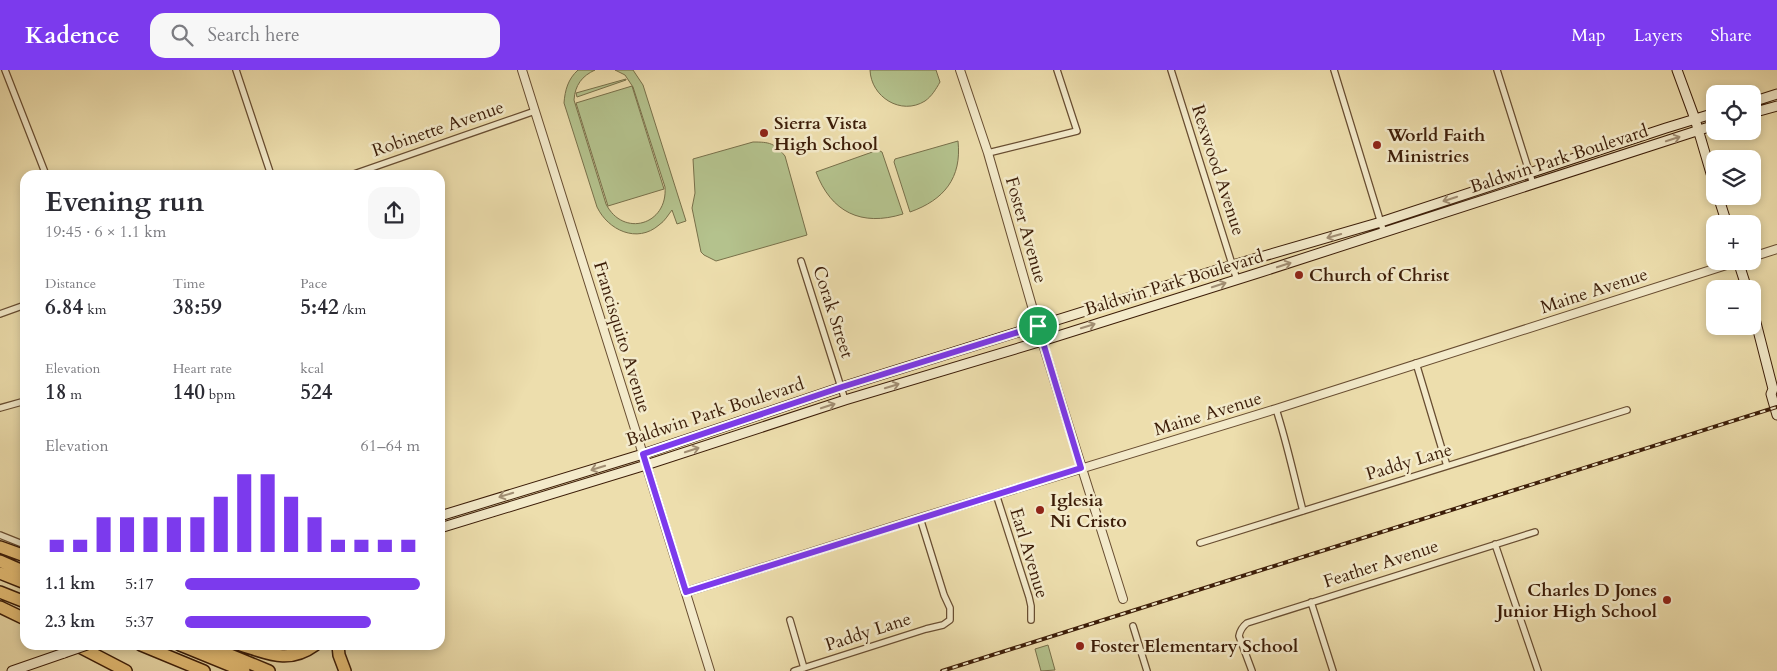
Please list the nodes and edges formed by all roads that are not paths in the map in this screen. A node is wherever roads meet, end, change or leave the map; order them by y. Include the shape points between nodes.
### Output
1 (5, 70) edge
2 (236, 70) edge
3 (522, 70) edge
4 (960, 70) edge
5 (1058, 70) edge
6 (1171, 70) edge
7 (1334, 70) edge
8 (1497, 70) edge
9 (1677, 70) edge
10 (1777, 94) edge
11 (1761, 99) edge
12 (1777, 106) edge
13 (1761, 110) edge
14 (535, 111) junction
15 (1706, 116) edge
16 (1695, 120) junction
17 (1706, 128) edge
18 (1697, 131) junction
19 (988, 153) junction
20 (1706, 159) edge
21 (44, 170) edge
22 (269, 170) edge
23 (365, 170) edge
24 (1529, 173) junction
25 (1533, 184) junction
26 (1381, 222) junction
27 (1384, 233) junction
28 (1777, 249) edge
29 (1761, 254) edge
30 (801, 261) dead end
31 (1233, 265) junction
32 (1710, 270) edge
33 (1237, 280) junction
34 (20, 307) edge
35 (0, 314) edge
36 (1038, 326) junction
37 (1760, 335) edge
38 (1042, 341) junction
39 (1416, 363) junction
40 (842, 387) junction
41 (1775, 391) edge
42 (845, 400) junction
43 (20, 402) edge
44 (0, 408) edge
45 (1276, 409) junction
46 (1627, 410) dead end
47 (1777, 415) edge
48 (643, 454) junction
49 (646, 465) junction
50 (1447, 466) junction
51 (1081, 468) junction
52 (553, 481) junction
53 (996, 494) junction
54 (518, 504) junction
55 (1303, 511) junction
56 (445, 514) edge
57 (920, 518) junction
58 (445, 526) edge
59 (1534, 532) dead end
60 (0, 535) edge
61 (20, 543) edge
62 (1200, 543) dead end
63 (1494, 544) junction
64 (0, 547) edge
65 (20, 554) edge
66 (0, 561) edge
67 (20, 570) edge
68 (0, 573) edge
69 (20, 581) edge
70 (0, 586) edge
71 (0, 592) edge
72 (686, 592) junction
73 (13, 597) junction
74 (1123, 599) dead end
75 (20, 600) edge
76 (1311, 602) junction
77 (0, 607) edge
78 (20, 617) edge
79 (790, 620) dead end
80 (1031, 620) dead end
81 (1133, 626) dead end
82 (73, 650) edge
83 (86, 650) edge
84 (153, 650) edge
85 (192, 650) edge
86 (218, 650) edge
87 (260, 650) edge
88 (307, 650) edge
89 (338, 650) edge
90 (804, 668) junction
91 (12, 671) edge
92 (126, 671) edge
93 (204, 671) edge
94 (244, 671) edge
95 (269, 671) edge
96 (345, 671) edge
97 (710, 671) edge
98 (794, 671) edge
99 (1147, 671) edge
100 (1252, 671) edge
101 (1332, 671) edge
102 (1538, 671) edge

1 - 21 street
2 - 22 street
3 - 14 street, Francisquito Avenue
4 - 19 street, Foster Avenue
5 - 19 street via 1077,131
6 - 31 street, Rexwood Avenue
7 - 26 street
8 - 24 street
9 - 16 main road
10 - 11 main road
12 - 13 main road
14 - 23 street, Robinette Avenue
14 - 48 street, Francisquito Avenue
15 - 16 main road, Baldwin Park Boulevard
16 - 18 main road
16 - 24 main road, Baldwin Park Boulevard
17 - 18 main road, Baldwin Park Boulevard
18 - 20 main road
25 -> 18 main road, Baldwin Park Boulevard
19 - 36 street, Foster Avenue
24 - 25 street
24 -> 26 main road, Baldwin Park Boulevard
25 - 27 main road, Baldwin Park Boulevard
26 - 27 street
26 -> 31 main road, Baldwin Park Boulevard
33 -> 27 main road, Baldwin Park Boulevard
28 - 29 street
30 - 40 street, Corak Street
31 - 33 street, Rexwood Avenue
31 - 36 main road, Baldwin Park Boulevard
32 - 39 street, Maine Avenue
38 -> 33 main road, Baldwin Park Boulevard
34 - 35 street
36 - 38 street, Foster Avenue
36 - 40 main road, Baldwin Park Boulevard
37 - 41 main road
42 -> 38 main road, Baldwin Park Boulevard
38 - 51 street, Foster Avenue
39 - 45 street, Maine Avenue
39 - 50 street
40 - 42 street, Corak Street
40 - 48 main road, Baldwin Park Boulevard
41 - 47 main road via 1771,394
49 -> 42 main road, Baldwin Park Boulevard
43 - 44 street
45 - 51 street, Maine Avenue
45 - 55 street
46 - 50 street, Paddy Lane
48 - 49 street, Francisquito Avenue
48 -> 52 main road, Baldwin Park Boulevard
49 - 54 main road, Baldwin Park Boulevard
49 - 72 street, Francisquito Avenue
50 - 55 street, Paddy Lane
51 - 53 street, Maine Avenue
51 - 74 street, Foster Avenue
52 - 54 main road
52 -> 56 main road, Baldwin Park Boulevard
53 - 57 street, Maine Avenue
53 - 80 street, Earl Avenue via 1029,597
54 - 58 main road, Baldwin Park Boulevard
55 - 62 street, Paddy Lane
57 - 72 street, Maine Avenue
57 - 90 street, Paddy Lane via 950,608 950,620 943,626
59 - 63 street, Feather Avenue
60 - 61 street
63 - 76 street, Feather Avenue
63 - 102 street
64 - 65 highway
66 - 67 highway
68 - 69 highway
70 - 73 highway
71 - 73 highway
72 - 97 street, Francisquito Avenue
73 - 75 highway
76 - 100 street, Feather Avenue via 1243,626 1240,636
76 - 101 street
77 - 78 highway
79 - 90 street
81 - 99 street
82 - 91 main road, bridge
83 - 92 highway
84 - 93 highway
85 - 94 highway
86 - 95 highway
87 - 88 highway via 282,656
89 - 96 highway
90 - 98 street, Paddy Lane

